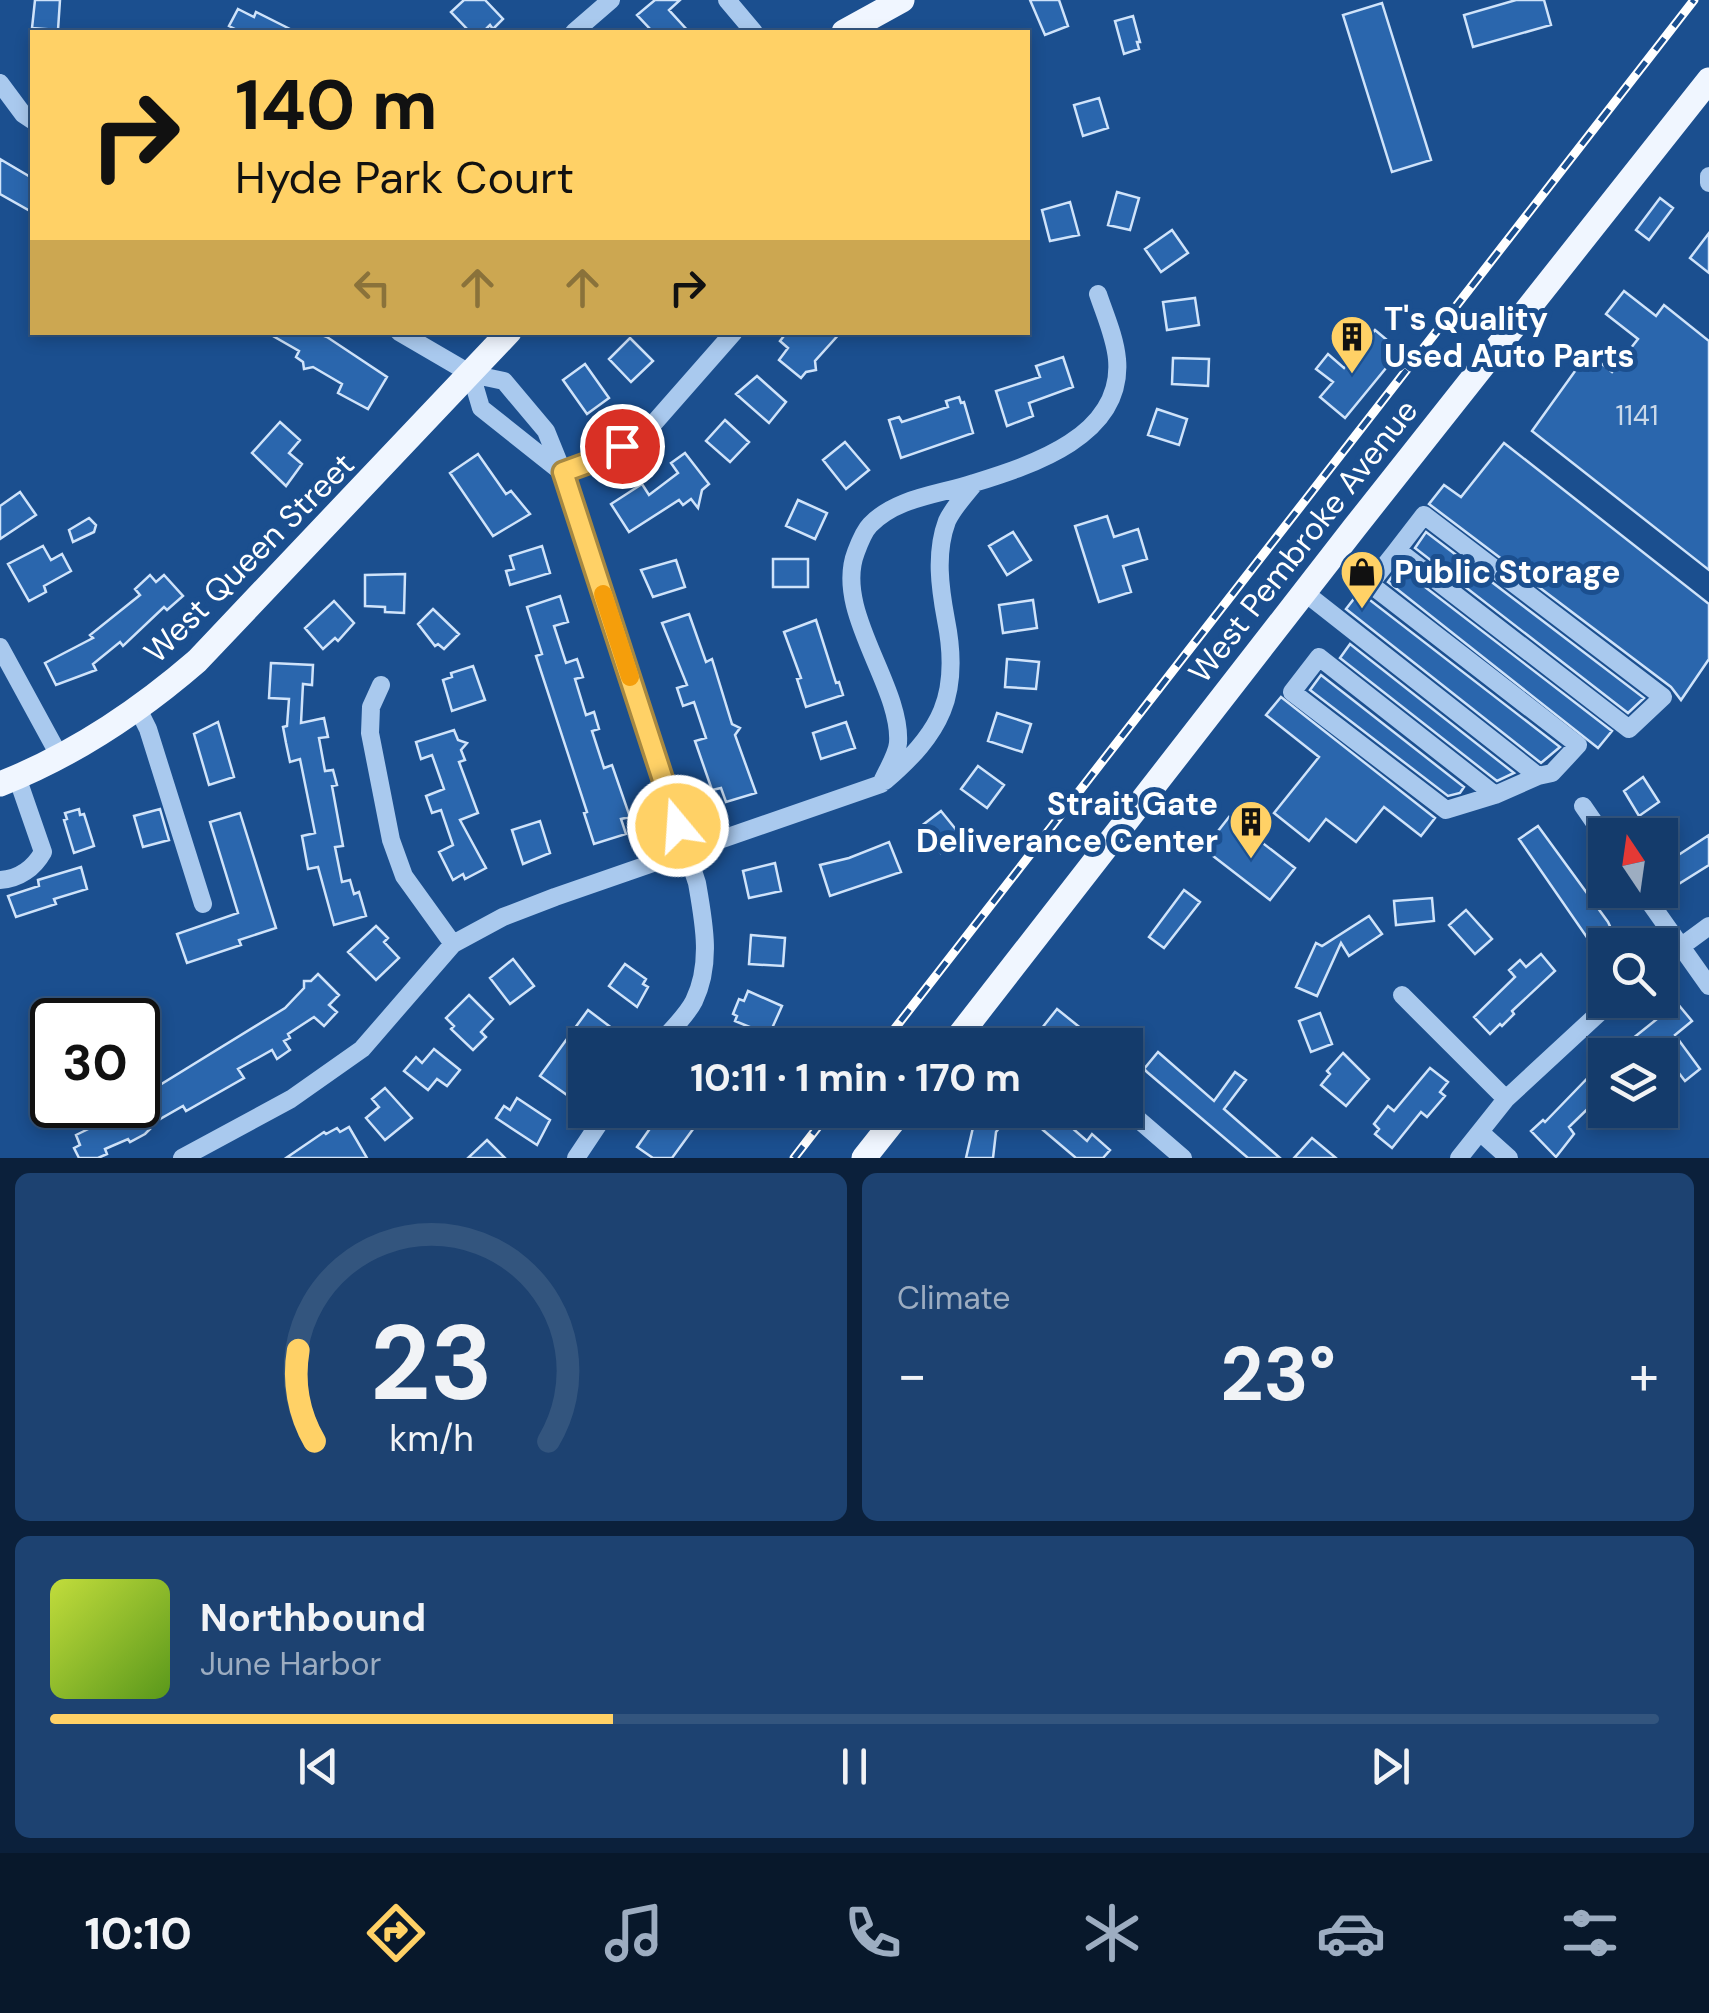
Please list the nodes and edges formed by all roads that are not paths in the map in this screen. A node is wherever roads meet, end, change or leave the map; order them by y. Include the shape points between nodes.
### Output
1 (611, 0) edge
2 (727, 0) edge
3 (902, 0) edge
4 (576, 30) edge
5 (752, 30) edge
6 (848, 30) edge
7 (1709, 80) edge
8 (0, 83) edge
9 (30, 119) edge
10 (1098, 294) dead end
11 (403, 335) edge
12 (506, 335) edge
13 (731, 335) edge
14 (471, 374) junction
15 (563, 472) junction
16 (974, 484) junction
17 (1397, 550) junction
18 (1304, 592) junction
19 (0, 647) edge
20 (380, 685) dead end
21 (138, 709) junction
22 (60, 757) junction
23 (1538, 776) junction
24 (8, 780) edge
25 (881, 784) junction
26 (1495, 796) junction
27 (1582, 806) dead end
28 (1591, 818) edge
29 (687, 853) junction
30 (0, 880) edge
31 (203, 904) dead end
32 (1654, 908) edge
33 (1709, 926) edge
34 (453, 944) junction
35 (1680, 946) junction
36 (1709, 986) edge
37 (1402, 995) dead end
38 (1594, 1018) edge
39 (672, 1028) edge
40 (965, 1028) edge
41 (1506, 1100) junction
42 (1143, 1124) edge
43 (596, 1128) edge
44 (889, 1128) edge
45 (1480, 1132) junction
46 (867, 1157) edge
47 (182, 1158) edge
48 (576, 1158) edge
49 (1183, 1158) edge
50 (1459, 1158) edge
51 (1509, 1158) edge

1 - 4 street
2 - 5 street
3 - 6 main road
7 - 18 main road, West Pembroke Avenue
8 - 9 street
10 - 16 street via 1118,362 1112,397 1095,424 1059,452
11 - 14 street
12 - 14 main road, West Queen Street
13 - 15 street via 646,430
14 - 15 street via 481,408
14 - 15 street via 504,381 546,431
14 - 21 main road, West Queen Street via 240,620
15 - 29 street
16 - 25 street via 948,520 941,549 939,582 950,638 947,702 918,752
16 - 25 street via 904,502 869,526 854,556 862,630 891,705 898,744
17 - 17 street via 1629,729 1663,697 1424,515
17 - 23 street via 1370,584 1578,744 1552,773
18 - 23 street
18 - 40 main road, West Pembroke Avenue
19 - 22 street
20 - 34 street via 370,733 391,840 404,876
21 - 22 main road, West Queen Street
21 - 31 street
22 - 24 main road, West Queen Street
23 - 26 street
24 - 30 street via 44,852 23,874
25 - 29 street
26 - 26 street via 1446,810 1292,692 1319,656
27 - 28 street
29 - 34 street via 503,917
29 - 39 street via 704,919 706,964 693,1003
32 - 35 street
33 - 35 street
34 - 47 street via 362,1049 292,1098
35 - 36 street
37 - 41 street
38 - 41 street
41 - 45 street
42 - 49 street
43 - 48 street
44 - 46 main road
45 - 50 street
45 - 51 street

